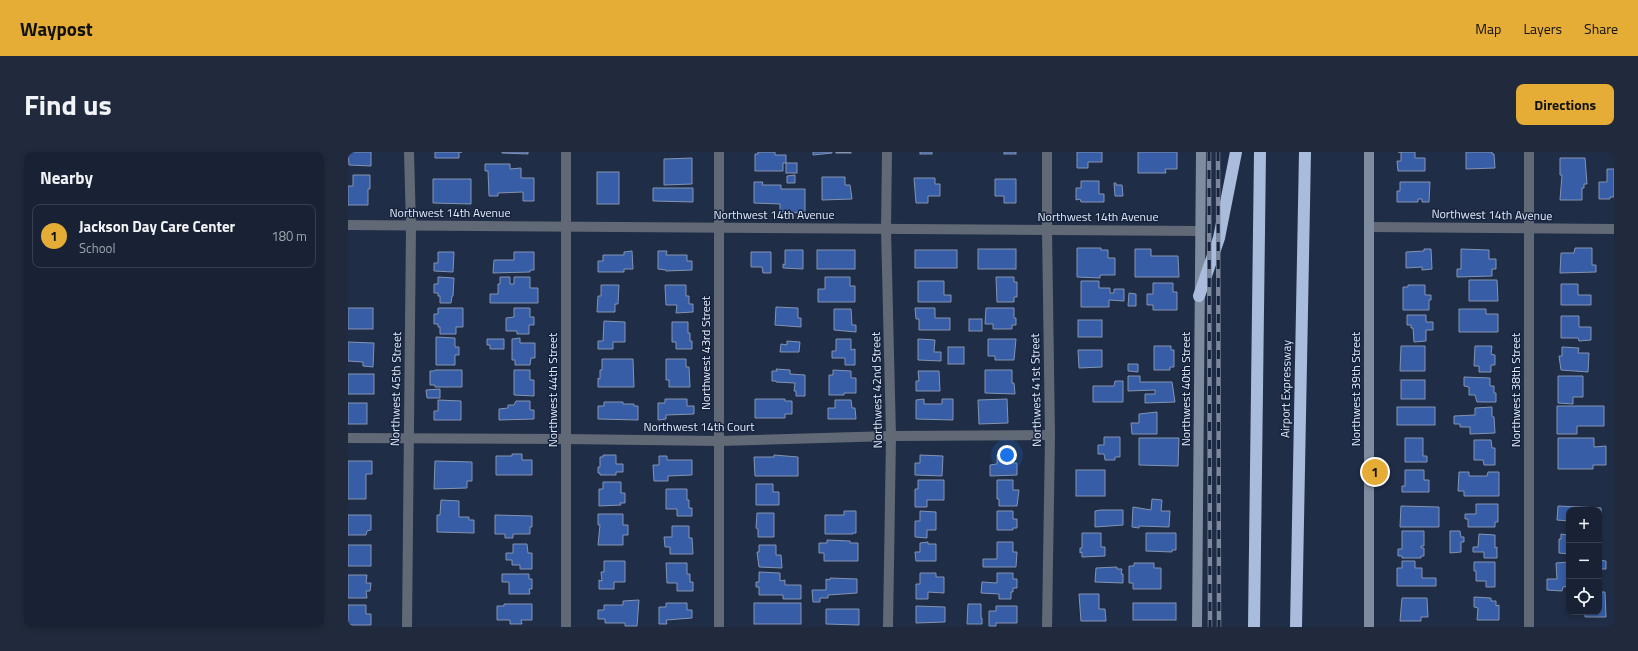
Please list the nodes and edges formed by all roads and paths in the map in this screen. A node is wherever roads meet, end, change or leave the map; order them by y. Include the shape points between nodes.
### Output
1 (409, 152) edge
2 (566, 152) edge
3 (719, 152) edge
4 (887, 152) edge
5 (1047, 152) edge
6 (1200, 152) edge
7 (1236, 152) edge
8 (1260, 152) edge
9 (1305, 152) edge
10 (1369, 152) edge
11 (1528, 152) edge
12 (348, 225) edge
13 (411, 226) junction
14 (566, 227) junction
15 (1370, 227) junction
16 (719, 228) junction
17 (1529, 228) junction
18 (886, 229) junction
19 (1614, 229) edge
20 (1047, 230) junction
21 (1200, 231) junction
22 (1199, 296) junction
23 (1050, 435) junction
24 (891, 436) junction
25 (348, 438) edge
26 (409, 438) junction
27 (566, 438) junction
28 (719, 441) junction
29 (407, 627) edge
30 (566, 627) edge
31 (719, 627) edge
32 (888, 627) edge
33 (1047, 627) edge
34 (1197, 627) edge
35 (1254, 627) edge
36 (1296, 627) edge
37 (1369, 627) edge
38 (1529, 627) edge

1 - 13 street, Northwest 45th Street
2 - 14 street, Northwest 44th Street
3 - 16 street, Northwest 43rd Street
4 - 18 street, Northwest 42nd Street
5 - 20 street, Northwest 41st Street
6 - 21 main road, Northwest 40th Street
7 - 22 highway via 1219,238
8 - 35 highway
9 - 36 highway, Airport Expressway
10 - 15 main road, Northwest 39th Street
11 - 17 street, Northwest 38th Street
12 - 13 street, Northwest 14th Avenue
13 - 14 street, Northwest 14th Avenue
13 - 26 street, Northwest 45th Street
14 - 16 street, Northwest 14th Avenue
14 - 27 street, Northwest 44th Street
15 - 17 street, Northwest 14th Avenue
15 - 37 main road, Northwest 39th Street
16 - 18 street, Northwest 14th Avenue
16 - 28 street, Northwest 43rd Street
17 - 19 street, Northwest 14th Avenue
17 - 38 street, Northwest 38th Street
18 - 20 street, Northwest 14th Avenue
18 - 24 street, Northwest 42nd Street
20 - 21 street, Northwest 14th Avenue
20 - 23 street, Northwest 41st Street
21 - 22 main road, Northwest 40th Street
22 - 34 main road, Northwest 40th Street
23 - 24 street, Northwest 14th Court
23 - 33 street, Northwest 41st Street
24 - 28 street, Northwest 14th Court
24 - 32 street, Northwest 42nd Street
25 - 26 street, Northwest 14th Court
26 - 27 street, Northwest 14th Court
26 - 29 street, Northwest 45th Street
27 - 28 street, Northwest 14th Court
27 - 30 street, Northwest 44th Street
28 - 31 street, Northwest 43rd Street

